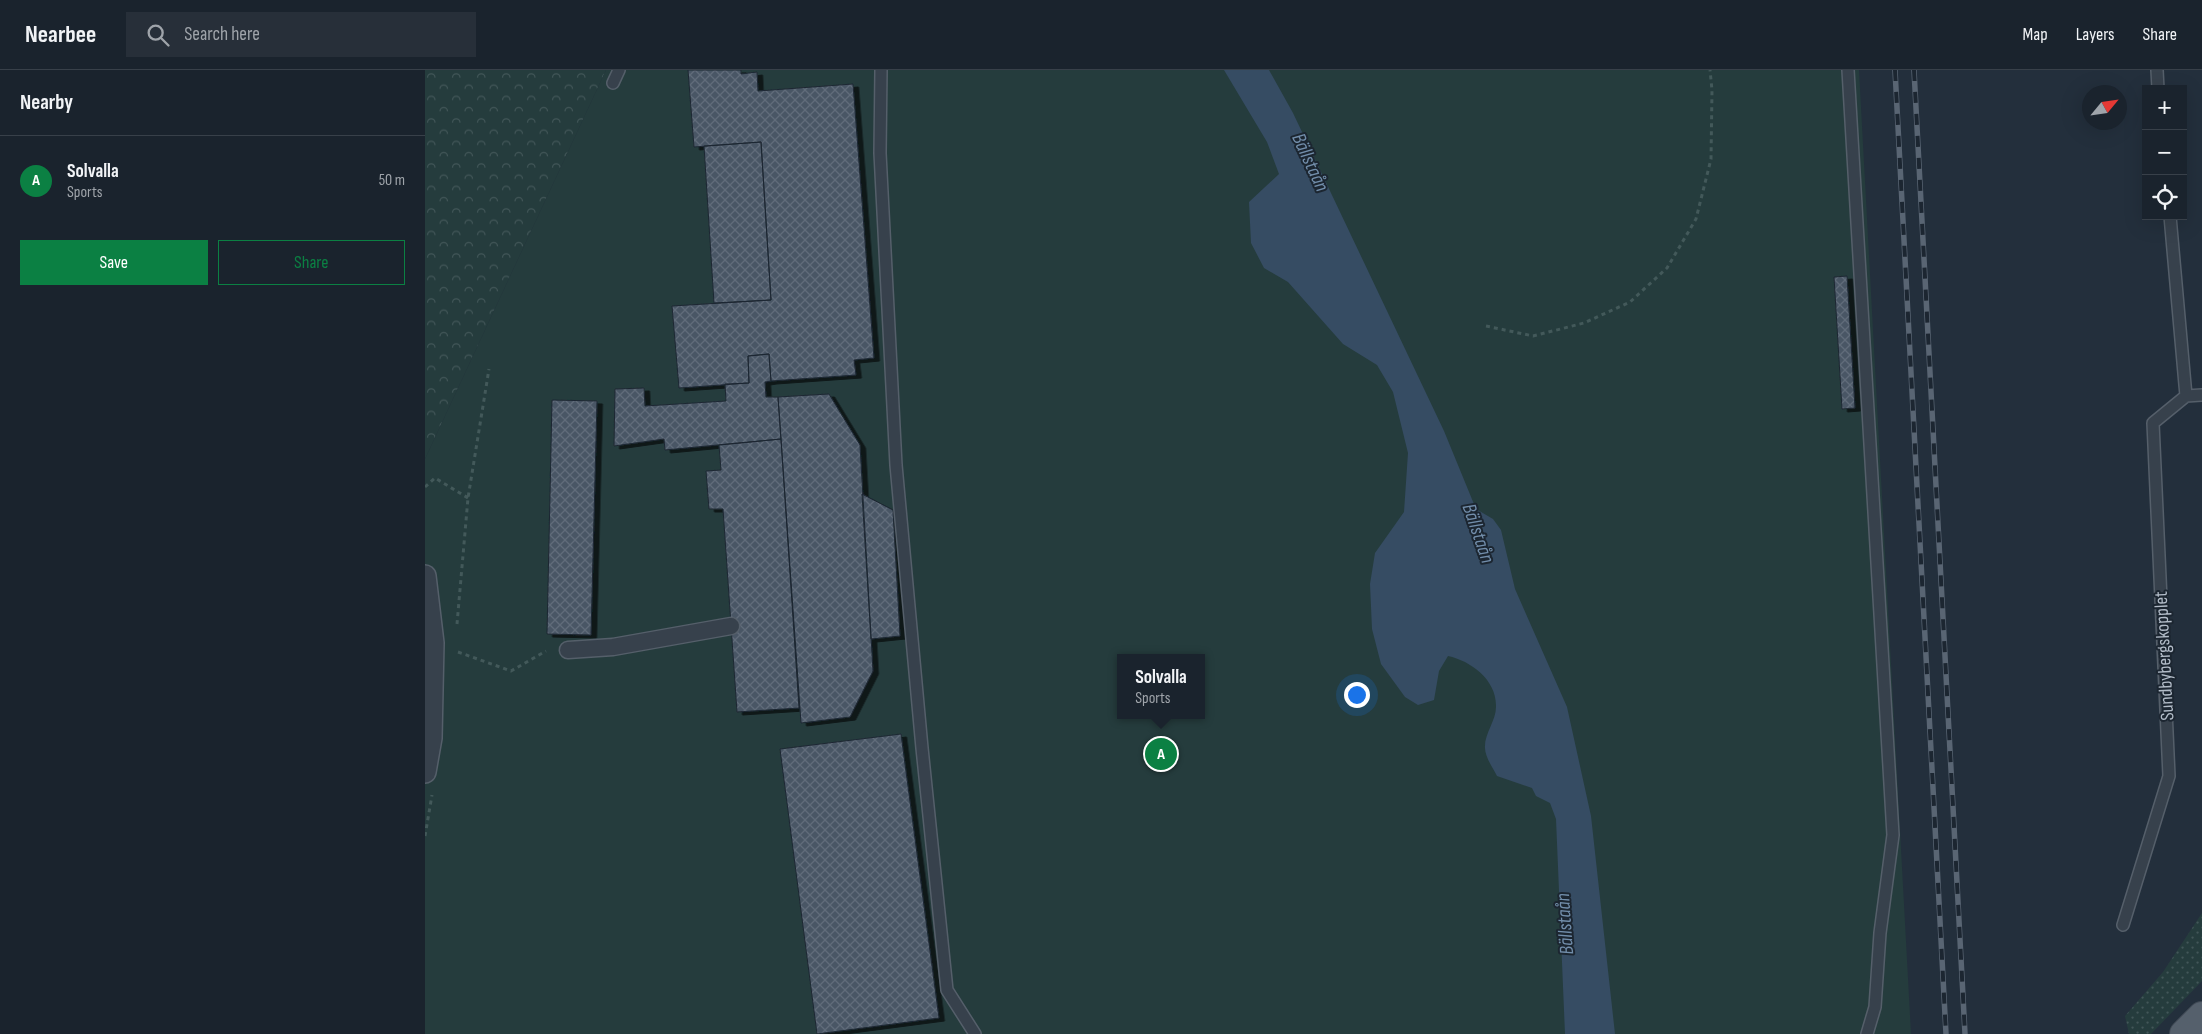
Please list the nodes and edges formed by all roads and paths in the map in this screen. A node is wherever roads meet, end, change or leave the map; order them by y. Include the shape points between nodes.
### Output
1 (619, 70) edge
2 (881, 70) edge
3 (1710, 70) edge
4 (1848, 70) edge
5 (2157, 70) edge
6 (613, 83) dead end
7 (2158, 85) edge
8 (2170, 220) edge
9 (1486, 326) dead end
10 (489, 369) dead end
11 (2202, 395) edge
12 (2186, 396) junction
13 (425, 486) edge
14 (425, 576) edge
15 (731, 626) dead end
16 (433, 643) junction
17 (568, 650) joint
18 (425, 772) edge
19 (2123, 924) dead end
20 (975, 1034) edge
21 (1867, 1034) edge

1 - 6 lane
2 - 20 lane via 880,153 896,465 922,748 947,990
3 - 9 path via 1711,159 1696,219 1667,268 1630,302 1584,323 1533,336
4 - 21 lane via 1893,835 1880,933 1875,1007
5 - 7 lane
8 - 12 lane
10 - 13 path via 468,498 435,478
11 - 12 lane
12 - 19 lane, Sundbybergskopplet via 2153,423 2169,776
14 - 16 street
15 - 17 street via 613,646
16 - 17 path via 511,671 549,650
16 - 18 street via 431,738

